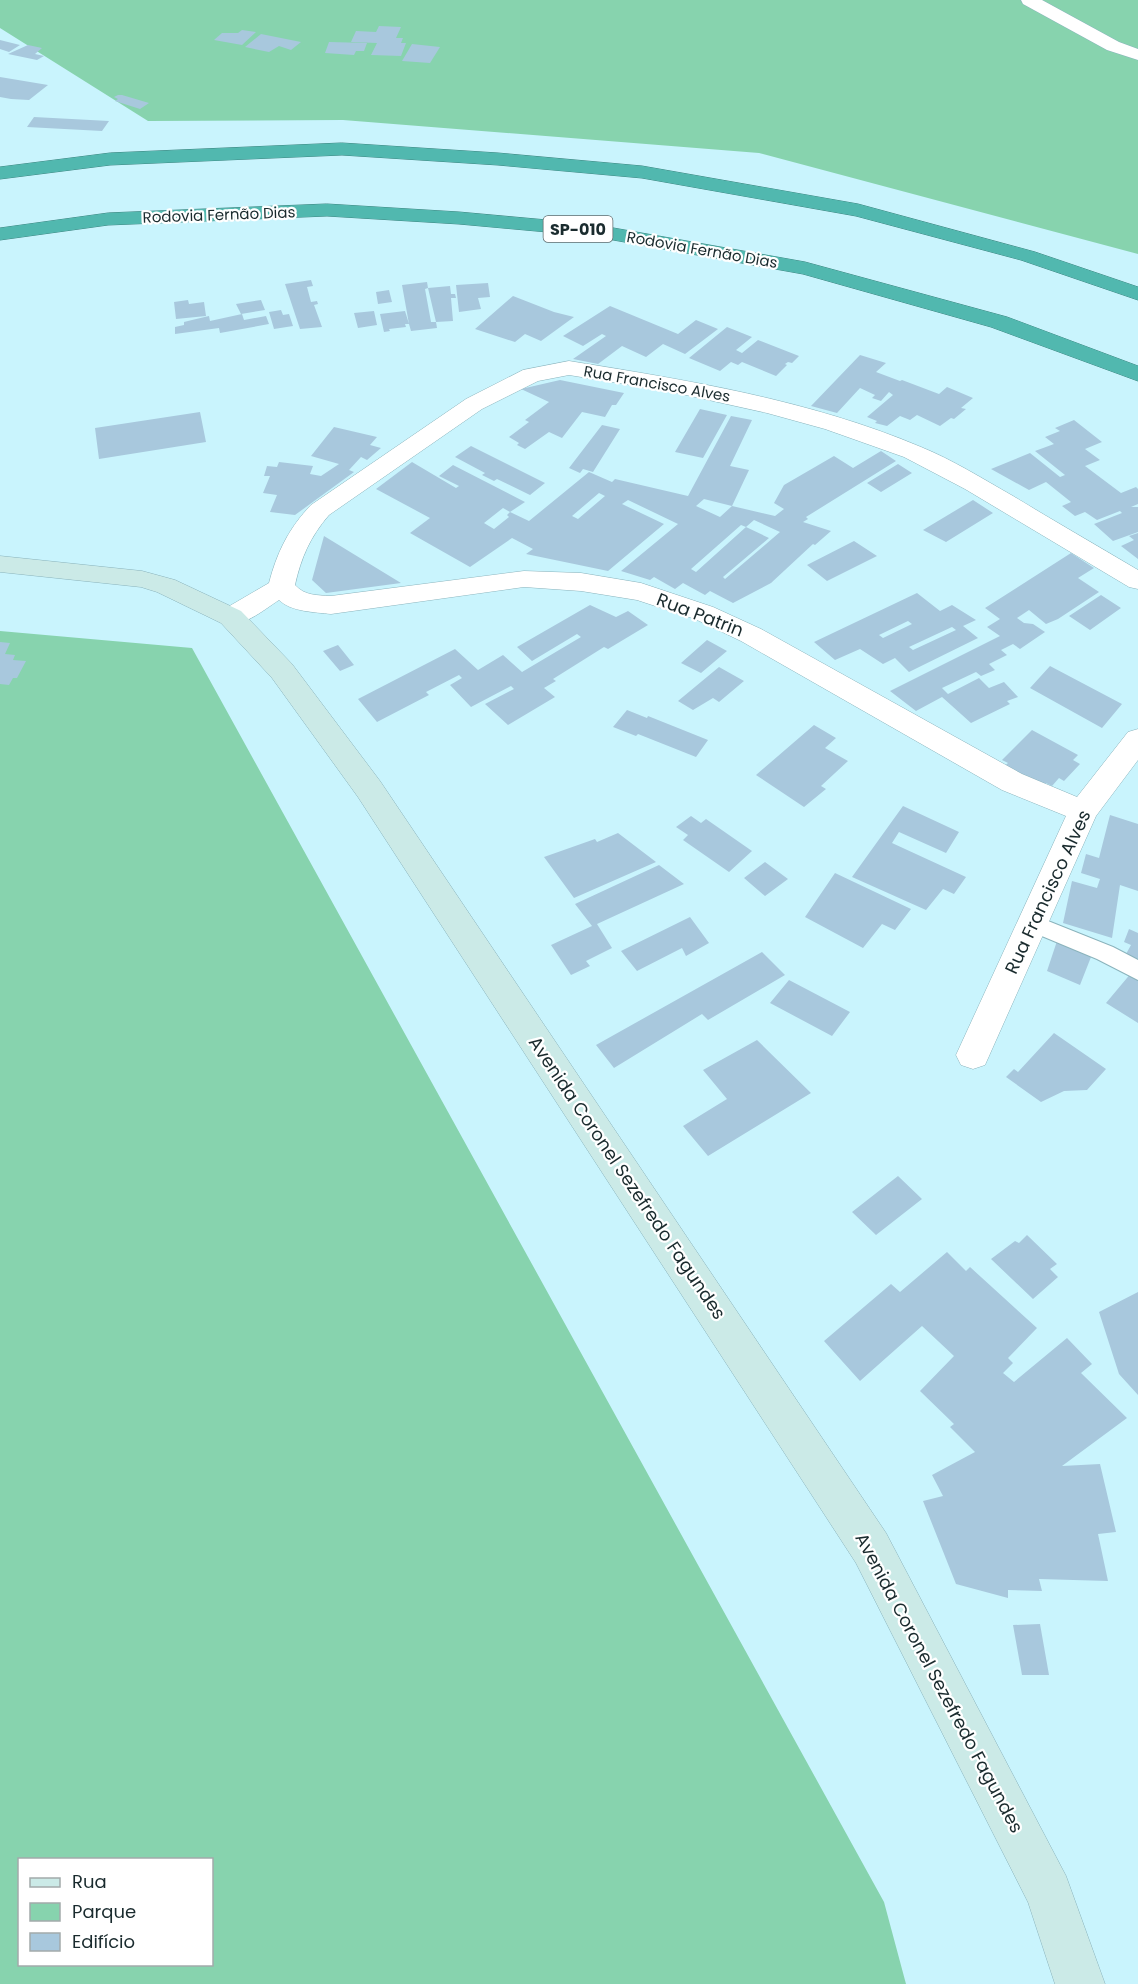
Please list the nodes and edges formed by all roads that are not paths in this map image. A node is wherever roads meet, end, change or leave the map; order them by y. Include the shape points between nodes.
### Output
1 (1029, 0) edge
2 (1138, 55) edge
3 (0, 173) edge
4 (0, 234) edge
5 (1138, 294) edge
6 (1138, 374) edge
7 (0, 564) edge
8 (1138, 581) edge
9 (281, 587) junction
10 (231, 617) junction
11 (1138, 739) edge
12 (1083, 811) junction
13 (1033, 923) junction
14 (1138, 971) edge
15 (973, 1055) dead end
16 (1080, 1984) edge

1 - 2 street via 1113,46
3 - 5 highway via 110,159 342,149 642,172 858,210 1028,256
4 - 6 highway, Rodovia Fernão Dias / SP-010 via 108,219 327,210 591,230 805,268 999,322
7 - 10 main road, Avenida Coronel Sezefredo Fagundes via 142,579
8 - 9 street, Rua Francisco Alves via 913,452 772,407 668,384 569,369 531,375 474,404 320,510 293,545
9 - 10 street
9 - 12 street, Rua Patrin via 292,598 331,605 524,579 581,582 641,592 704,613 751,635 1012,782
10 - 16 main road, Avenida Coronel Sezefredo Fagundes via 282,671 369,789 871,1548 1049,1893
11 - 12 street, Rua Francisco Alves
12 - 13 street, Rua Francisco Alves
13 - 14 lane
13 - 15 street, Rua Francisco Alves

